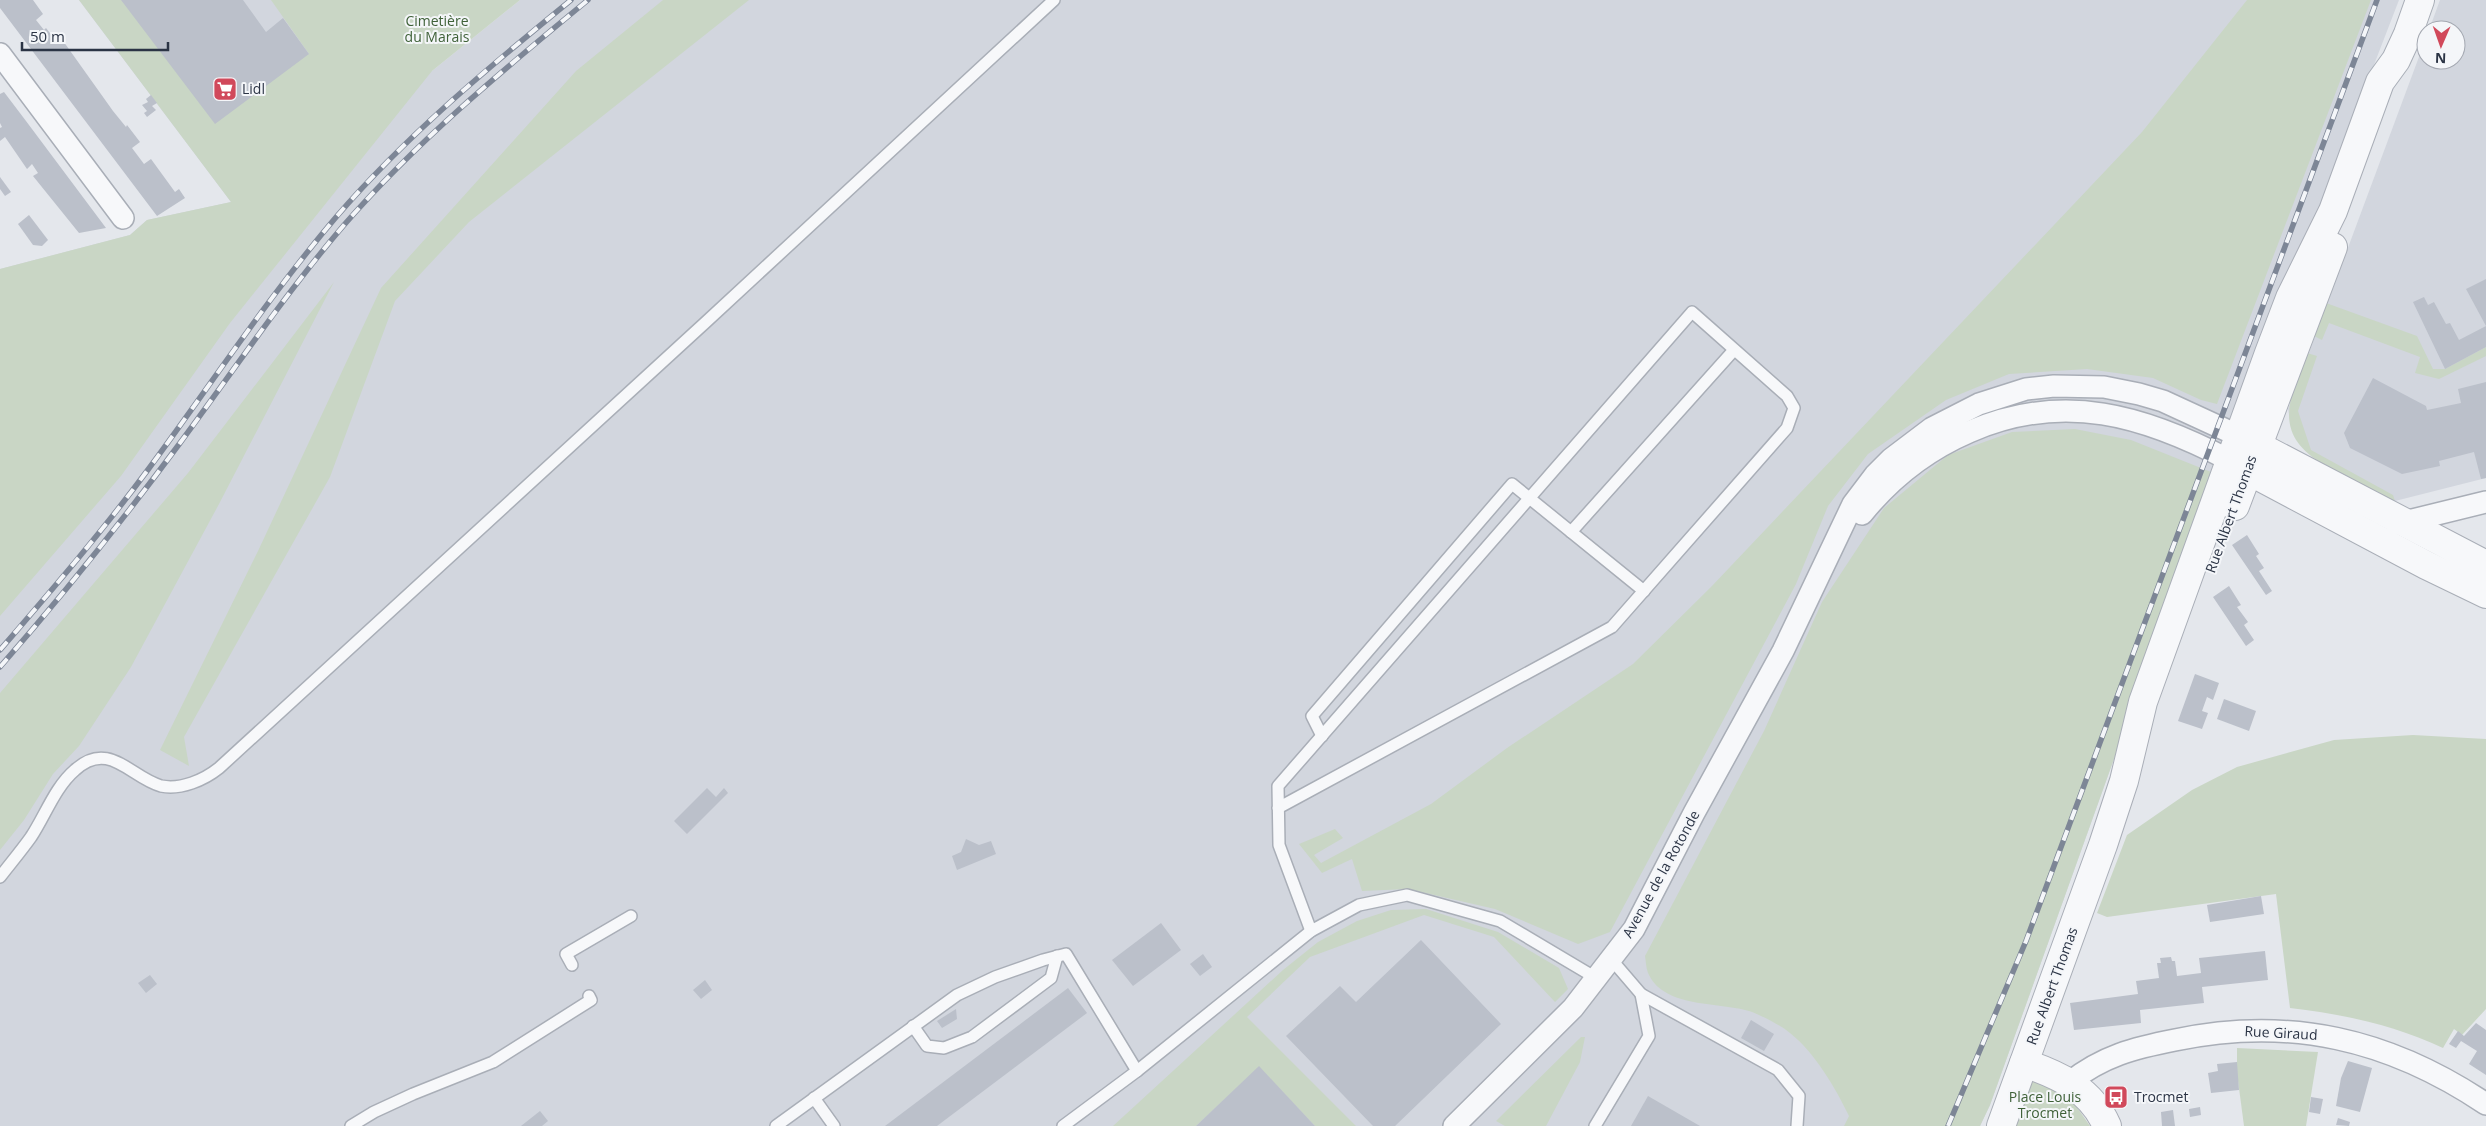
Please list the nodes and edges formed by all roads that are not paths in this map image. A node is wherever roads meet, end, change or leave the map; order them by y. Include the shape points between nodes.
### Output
1 (1054, 0) edge
2 (2420, 0) edge
3 (0, 54) edge
4 (123, 218) dead end
5 (1734, 350) junction
6 (2244, 453) junction
7 (1530, 498) junction
8 (2486, 502) edge
9 (2405, 522) junction
10 (1571, 532) junction
11 (2364, 532) junction
12 (2486, 565) edge
13 (1644, 591) junction
14 (2486, 594) edge
15 (1322, 736) junction
16 (1278, 808) junction
17 (0, 877) edge
18 (631, 916) dead end
19 (1311, 931) junction
20 (1057, 956) junction
21 (1611, 959) junction
22 (572, 965) dead end
23 (1596, 978) junction
24 (1641, 994) junction
25 (589, 996) dead end
26 (913, 1026) junction
27 (2024, 1063) junction
28 (1137, 1071) junction
29 (2070, 1082) junction
30 (814, 1098) junction
31 (2486, 1104) edge
32 (351, 1126) edge
33 (776, 1126) edge
34 (834, 1126) edge
35 (1063, 1126) edge
36 (1454, 1126) edge
37 (1595, 1126) edge
38 (1797, 1126) edge
39 (2001, 1126) edge
40 (2107, 1126) edge

1 - 17 lane via 715,315 208,777 176,786 161,786 122,763 102,758 86,762 62,786 30,838
2 - 6 street, Rue Albert Thomas via 2396,60 2380,82 2347,179 2284,314
3 - 4 street
5 - 7 lane via 1692,312
5 - 10 lane
5 - 13 lane via 1787,396 1794,408 1787,428
6 - 9 street
6 - 11 street
6 - 21 street, Avenue de la Rotonde via 2163,401 2104,387 2035,388 1979,404 1952,416 1911,442 1875,475 1853,504 1816,585 1634,929
6 - 27 street, Rue Albert Thomas via 2158,711 2103,846
7 - 10 lane
7 - 15 lane
7 - 15 lane via 1512,484 1312,716
8 - 9 street
9 - 11 street
9 - 12 street
10 - 13 lane
11 - 14 street
13 - 16 lane via 1612,627
15 - 16 lane via 1278,786
16 - 19 lane via 1279,845
18 - 22 lane via 566,954
19 - 23 lane via 1359,905 1407,895 1500,920
19 - 28 lane
20 - 26 lane via 996,977 957,995
20 - 26 lane via 1051,978 972,1037 944,1048 927,1046
20 - 28 lane via 1066,954
21 - 23 street, Avenue de la Rotonde
21 - 24 lane
23 - 36 street, Avenue de la Rotonde via 1573,1008
24 - 37 lane via 1649,1036
24 - 38 lane via 1778,1070 1799,1096
25 - 32 lane via 591,1000 493,1062 412,1094
26 - 30 lane
27 - 29 street
27 - 39 street, Rue Albert Thomas
28 - 35 lane
29 - 31 street, Rue Giraud via 2108,1057 2146,1046 2224,1032 2278,1030 2342,1038 2399,1056 2453,1082
29 - 40 street via 2096,1106
30 - 33 lane
30 - 34 lane

